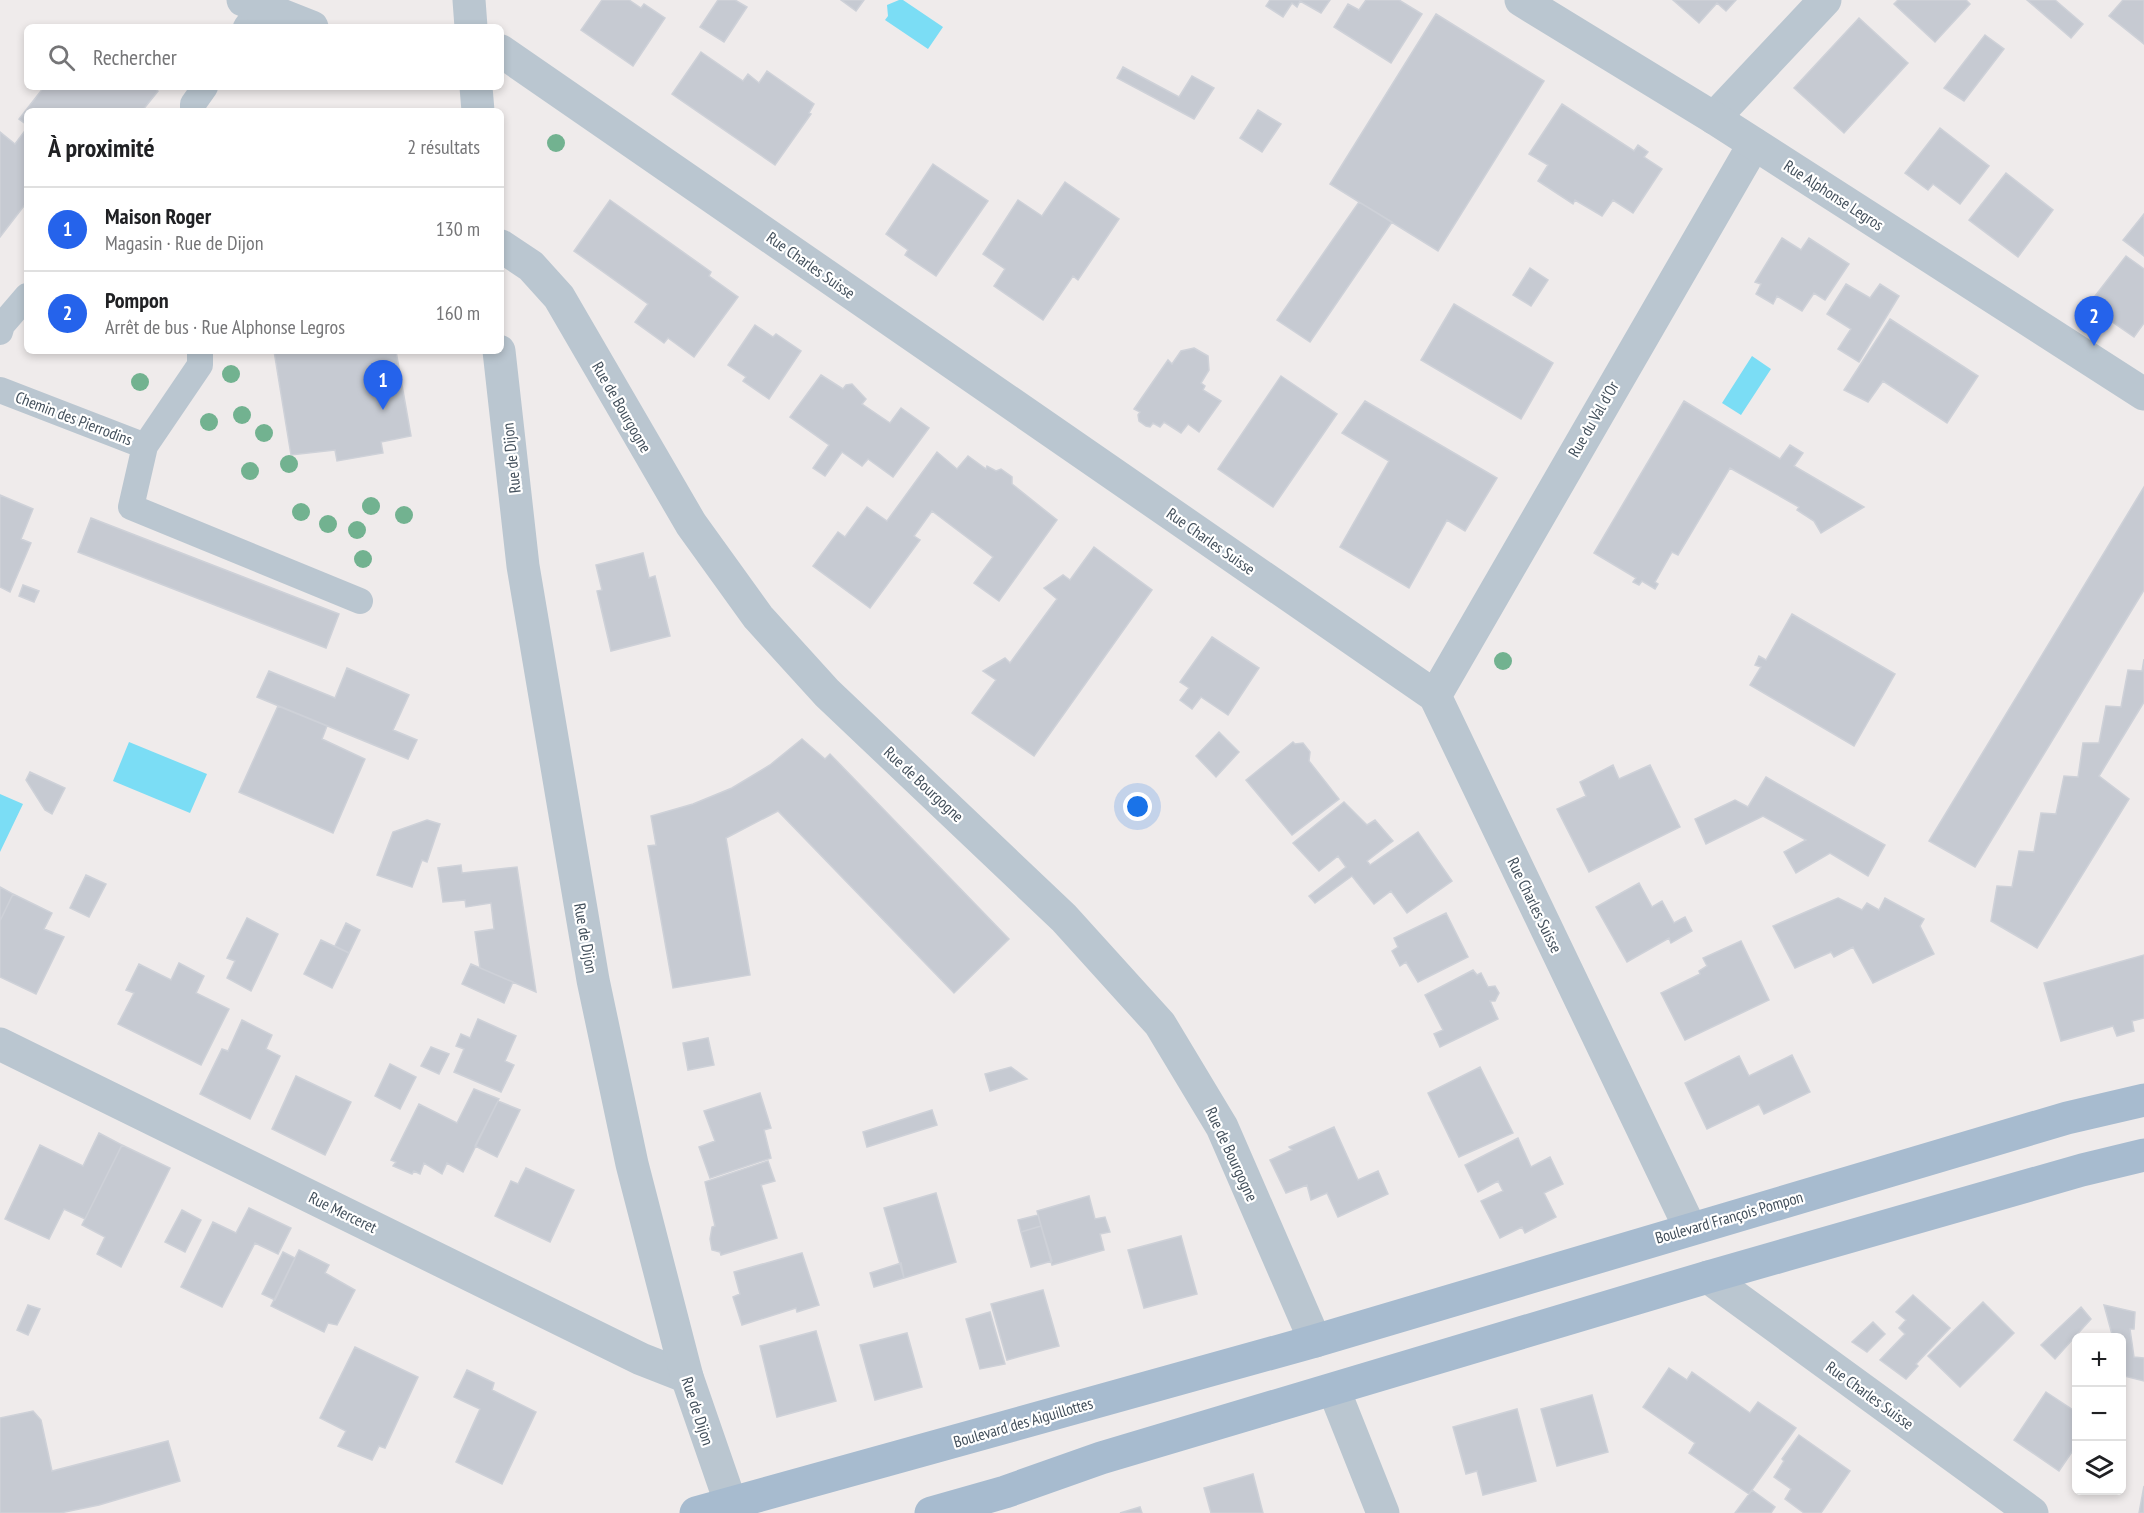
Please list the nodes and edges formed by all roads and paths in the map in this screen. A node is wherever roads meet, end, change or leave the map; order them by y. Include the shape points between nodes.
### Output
1 (469, 0) edge
2 (1521, 0) edge
3 (1825, 0) edge
4 (250, 12) edge
5 (300, 24) edge
6 (471, 24) edge
7 (504, 53) edge
8 (476, 90) edge
9 (478, 108) edge
10 (1714, 118) junction
11 (1754, 144) junction
12 (504, 248) edge
13 (24, 299) edge
14 (0, 332) edge
15 (200, 354) edge
16 (499, 354) edge
17 (0, 390) edge
18 (2144, 394) edge
19 (146, 446) junction
20 (360, 601) dead end
21 (1435, 696) junction
22 (0, 1044) edge
23 (2144, 1100) edge
24 (2144, 1155) edge
25 (1690, 1228) junction
26 (1708, 1277) junction
27 (1315, 1341) junction
28 (687, 1377) junction
29 (1334, 1390) junction
30 (732, 1508) edge
31 (696, 1513) edge
32 (931, 1513) edge
33 (1383, 1513) edge
34 (2032, 1513) edge

1 - 6 street
2 - 10 street, Rue Alphonse Legros
3 - 10 street
4 - 5 street
7 - 21 street, Rue Charles Suisse
8 - 9 street
10 - 11 street, Rue Alphonse Legros
11 - 18 street, Rue Alphonse Legros
11 - 21 street, Rue du Val d'Or
12 - 27 street, Rue de Bourgogne via 531,266 559,297 691,524 758,617 827,693 1064,918 1160,1024 1222,1127
13 - 14 lane
15 - 19 lane, Chemin des Pierrodins via 200,364
16 - 28 street, Rue de Dijon via 523,566 593,980 632,1164
17 - 19 lane, Chemin des Pierrodins
19 - 20 lane via 131,507
21 - 25 street, Rue Charles Suisse
22 - 28 street, Rue Merceret via 641,1359
23 - 25 main road, Boulevard François Pompon via 2067,1118
24 - 26 main road
25 - 27 main road, Boulevard François Pompon
26 - 29 main road
26 - 34 street, Rue Charles Suisse
27 - 30 main road, Boulevard des Aiguillottes
28 - 30 street, Rue de Dijon
29 - 32 main road
29 - 33 street
30 - 31 main road, Boulevard des Aiguillottes

